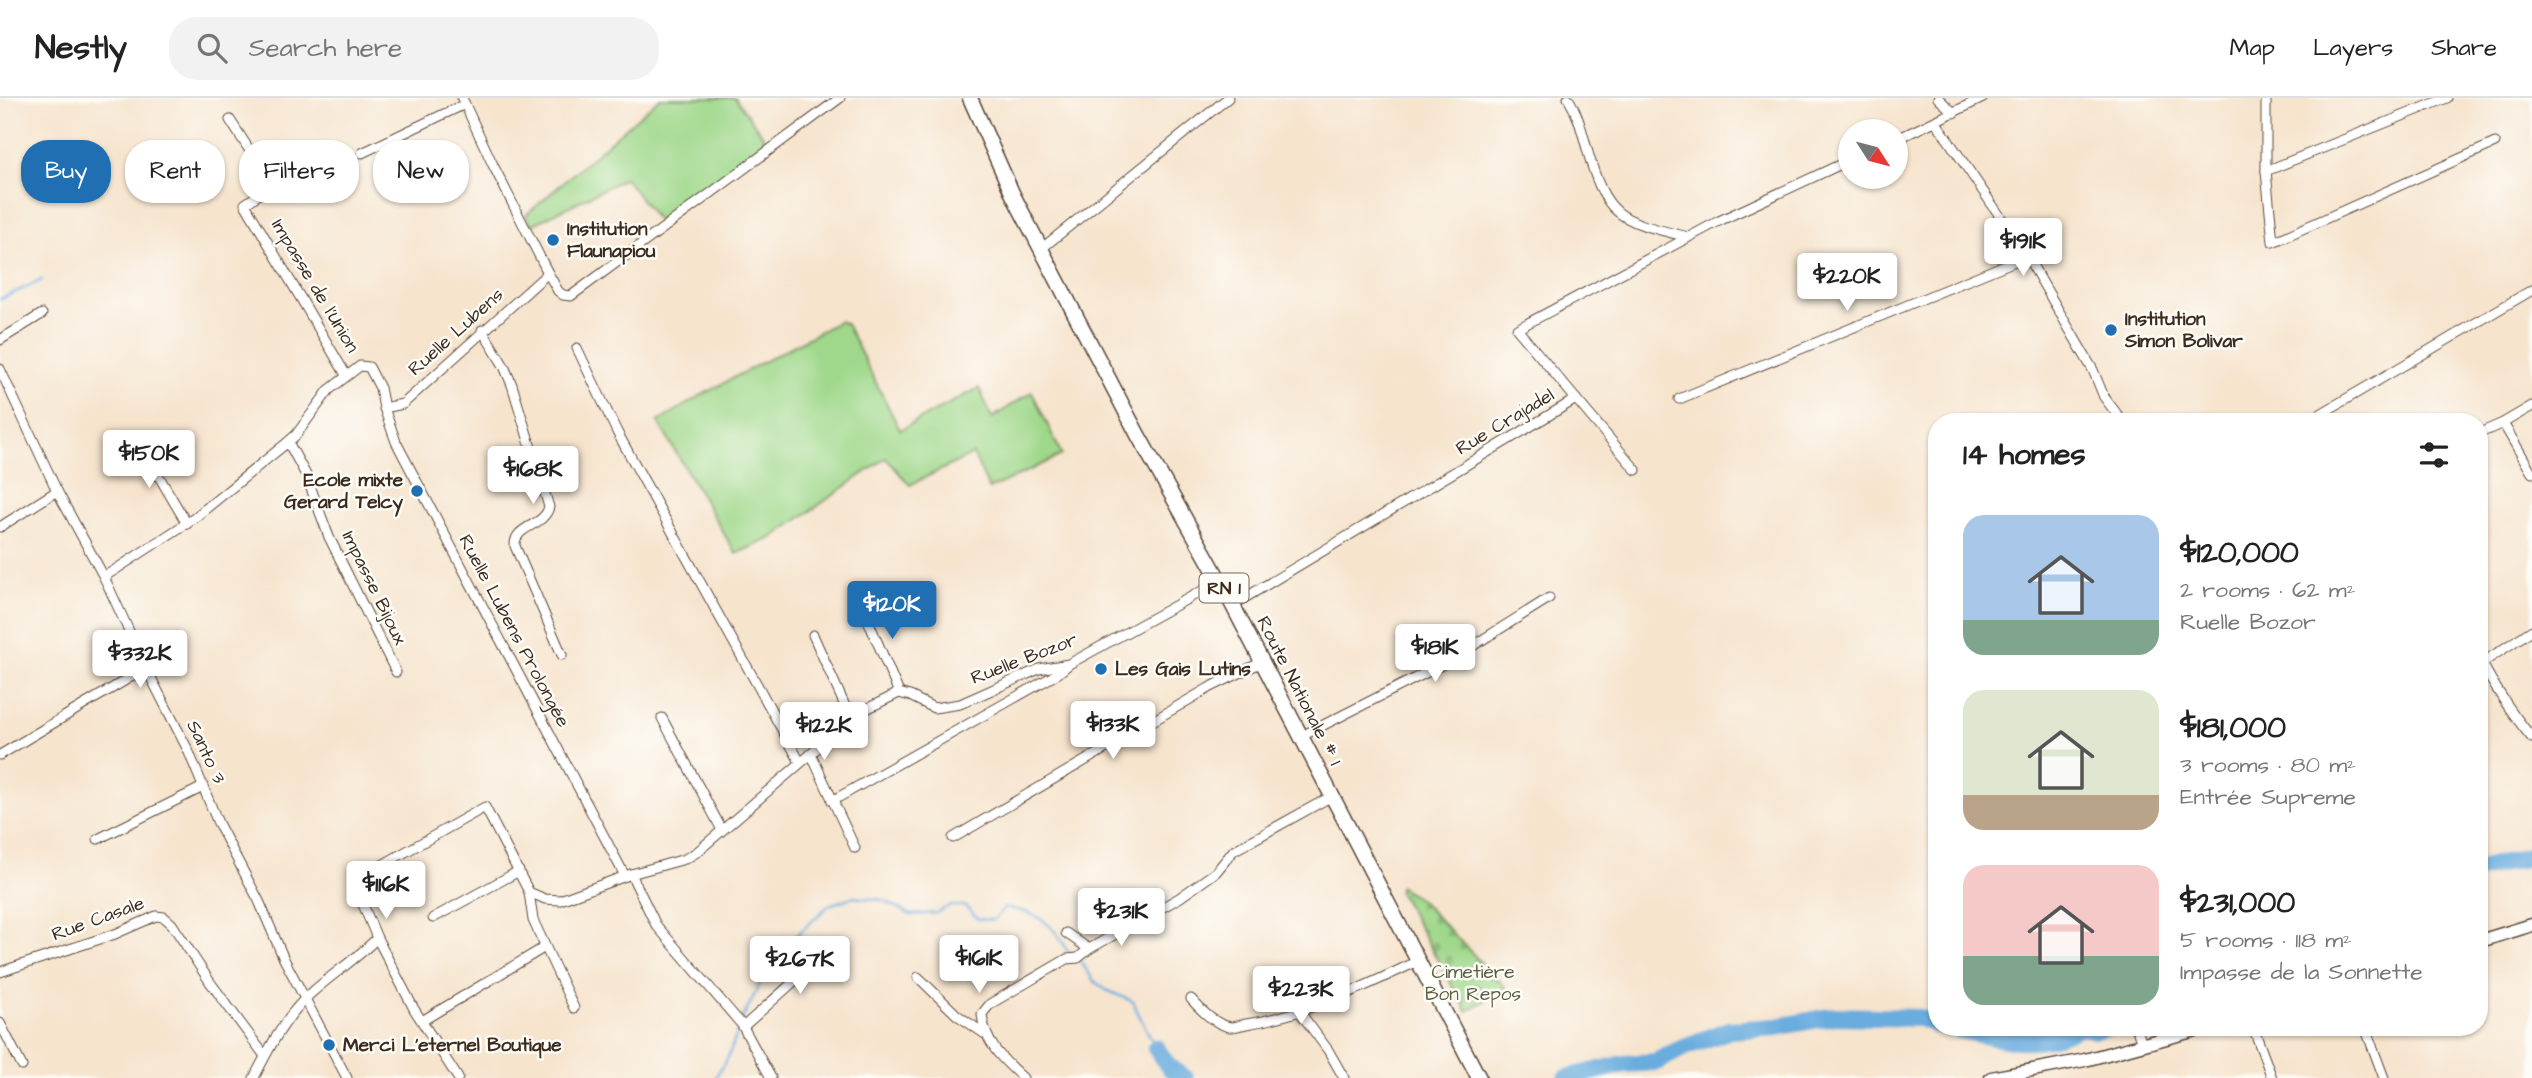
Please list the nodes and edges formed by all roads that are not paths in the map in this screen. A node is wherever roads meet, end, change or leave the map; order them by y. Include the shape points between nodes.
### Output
1 (840, 98) edge
2 (970, 98) edge
3 (1228, 98) edge
4 (1568, 98) edge
5 (1938, 98) edge
6 (1983, 98) edge
7 (2266, 98) edge
8 (2447, 98) edge
9 (463, 101) edge
10 (1954, 113) junction
11 (230, 120) dead end
12 (1936, 122) junction
13 (1908, 134) edge
14 (2495, 144) dead end
15 (362, 153) dead end
16 (1838, 166) edge
17 (2266, 171) junction
18 (1688, 237) junction
19 (1041, 249) junction
20 (2028, 256) junction
21 (548, 273) junction
22 (2532, 290) edge
23 (42, 314) dead end
24 (482, 330) junction
25 (0, 340) edge
26 (577, 348) dead end
27 (0, 369) edge
28 (346, 375) junction
29 (1679, 399) dead end
30 (1576, 400) junction
31 (2532, 406) edge
32 (384, 408) junction
33 (2116, 413) edge
34 (2322, 413) edge
35 (2503, 423) junction
36 (2488, 430) edge
37 (138, 441) dead end
38 (288, 442) junction
39 (1636, 470) dead end
40 (2532, 473) edge
41 (57, 491) junction
42 (187, 524) junction
43 (0, 527) edge
44 (104, 577) junction
45 (1220, 581) junction
46 (1549, 598) dead end
47 (859, 599) dead end
48 (1233, 605) junction
49 (2532, 630) edge
50 (813, 635) dead end
51 (562, 655) dead end
52 (2488, 657) edge
53 (1262, 662) junction
54 (1069, 664) junction
55 (146, 668) junction
56 (396, 672) dead end
57 (2488, 678) edge
58 (899, 693) junction
59 (850, 717) junction
60 (662, 718) dead end
61 (1301, 736) junction
62 (2532, 738) edge
63 (811, 754) junction
64 (0, 755) edge
65 (800, 762) junction
66 (203, 787) junction
67 (1332, 796) junction
68 (832, 800) junction
69 (722, 830) junction
70 (97, 838) dead end
71 (953, 838) dead end
72 (855, 848) dead end
73 (519, 871) junction
74 (628, 875) junction
75 (529, 892) junction
76 (433, 918) dead end
77 (2532, 925) edge
78 (1066, 933) dead end
79 (377, 938) junction
80 (2488, 939) edge
81 (837, 943) dead end
82 (545, 947) junction
83 (1089, 949) junction
84 (1418, 961) junction
85 (0, 972) edge
86 (918, 977) dead end
87 (306, 998) junction
88 (1191, 999) dead end
89 (574, 1007) dead end
90 (1299, 1011) junction
91 (982, 1014) junction
92 (965, 1020) junction
93 (422, 1021) junction
94 (0, 1023) edge
95 (743, 1026) junction
96 (985, 1034) junction
97 (2139, 1036) edge
98 (2173, 1036) edge
99 (2256, 1036) edge
100 (2368, 1036) edge
101 (2142, 1044) junction
102 (265, 1056) junction
103 (22, 1066) dead end
104 (254, 1078) edge
105 (347, 1078) edge
106 (458, 1078) edge
107 (771, 1078) edge
108 (1023, 1078) edge
109 (1344, 1078) edge
110 (1479, 1078) edge
111 (1991, 1078) edge
112 (2272, 1078) edge
113 (2384, 1078) edge

1 - 21 street via 579,293 563,295
2 - 19 main road, Route Nationale # 1 / RN 1
3 - 19 street
4 - 18 street via 1608,204 1642,226
5 - 10 street
6 - 10 street
7 - 17 street
8 - 17 street
9 - 15 street
9 - 21 street
10 - 12 street
11 - 28 street, Impasse de l'Union via 272,185 244,204
12 - 13 street
12 - 20 street
14 - 17 street via 2273,242
16 - 18 street, Rue Crajadel
18 - 30 street, Rue Crajadel via 1517,329
19 - 45 main road, Route Nationale # 1 / RN 1
20 - 29 street
20 - 33 street
21 - 24 street, Ruelle Lubens
22 - 34 street
23 - 25 street
24 - 32 street, Ruelle Lubens via 403,404
24 - 51 street via 512,385 549,507 544,518 519,533 515,547
26 - 65 street via 617,432
27 - 41 street, Santo 3
28 - 32 street, Ruelle Lubens Prolongée via 360,366 369,367
28 - 38 street
30 - 39 street
30 - 48 street, Rue Crajadel
31 - 35 street
32 - 74 street, Ruelle Lubens Prolongée via 396,442
35 - 36 street
35 - 40 street
37 - 42 street
38 - 42 street
38 - 56 street, Impasse Bijoux
41 - 43 street
41 - 44 street, Santo 3
42 - 44 street
44 - 55 street, Santo 3
45 - 48 main road, Route Nationale # 1 / RN 1
45 - 54 street, Ruelle Bozor
46 - 61 street via 1447,662
47 - 58 street
48 - 53 main road, Route Nationale # 1 / RN 1
49 - 52 street
50 - 59 street
53 - 61 main road, Route Nationale # 1 / RN 1
53 - 71 street via 1209,688
54 - 58 street, Ruelle Bozor via 1039,668 945,708 933,708
54 - 68 street
55 - 64 street
55 - 66 street, Santo 3
57 - 62 street
58 - 59 street
59 - 63 street
60 - 69 street
61 - 67 main road, Route Nationale # 1 / RN 1
63 - 65 street
63 - 68 street
65 - 69 street
66 - 70 street
66 - 87 street, Santo 3
67 - 83 street via 1233,852 1216,873 1179,898
67 - 84 main road, Route Nationale # 1 / RN 1
68 - 72 street
69 - 74 street via 692,856
73 - 75 street
73 - 76 street
73 - 79 street via 485,807 362,880 359,895
74 - 75 street via 560,900
74 - 95 street, Ruelle Lubens Prolongée via 656,925
75 - 82 street via 533,920
77 - 80 street
78 - 83 street
79 - 87 street
79 - 93 street
81 - 95 street
82 - 89 street
82 - 93 street
83 - 91 street via 990,1004
84 - 90 street
84 - 110 main road, Route Nationale # 1 / RN 1
85 - 102 street, Rue Casale via 164,917
86 - 92 street
87 - 102 street
87 - 105 street, Santo 3
88 - 90 street via 1207,1015 1230,1027
90 - 109 street
91 - 92 street
91 - 96 street
92 - 96 street
93 - 106 street
94 - 103 street
95 - 107 street, Ruelle Lubens Prolongée
96 - 108 street via 999,1057
97 - 101 street
98 - 101 street
99 - 112 street
100 - 113 street
101 - 111 street
102 - 104 street

